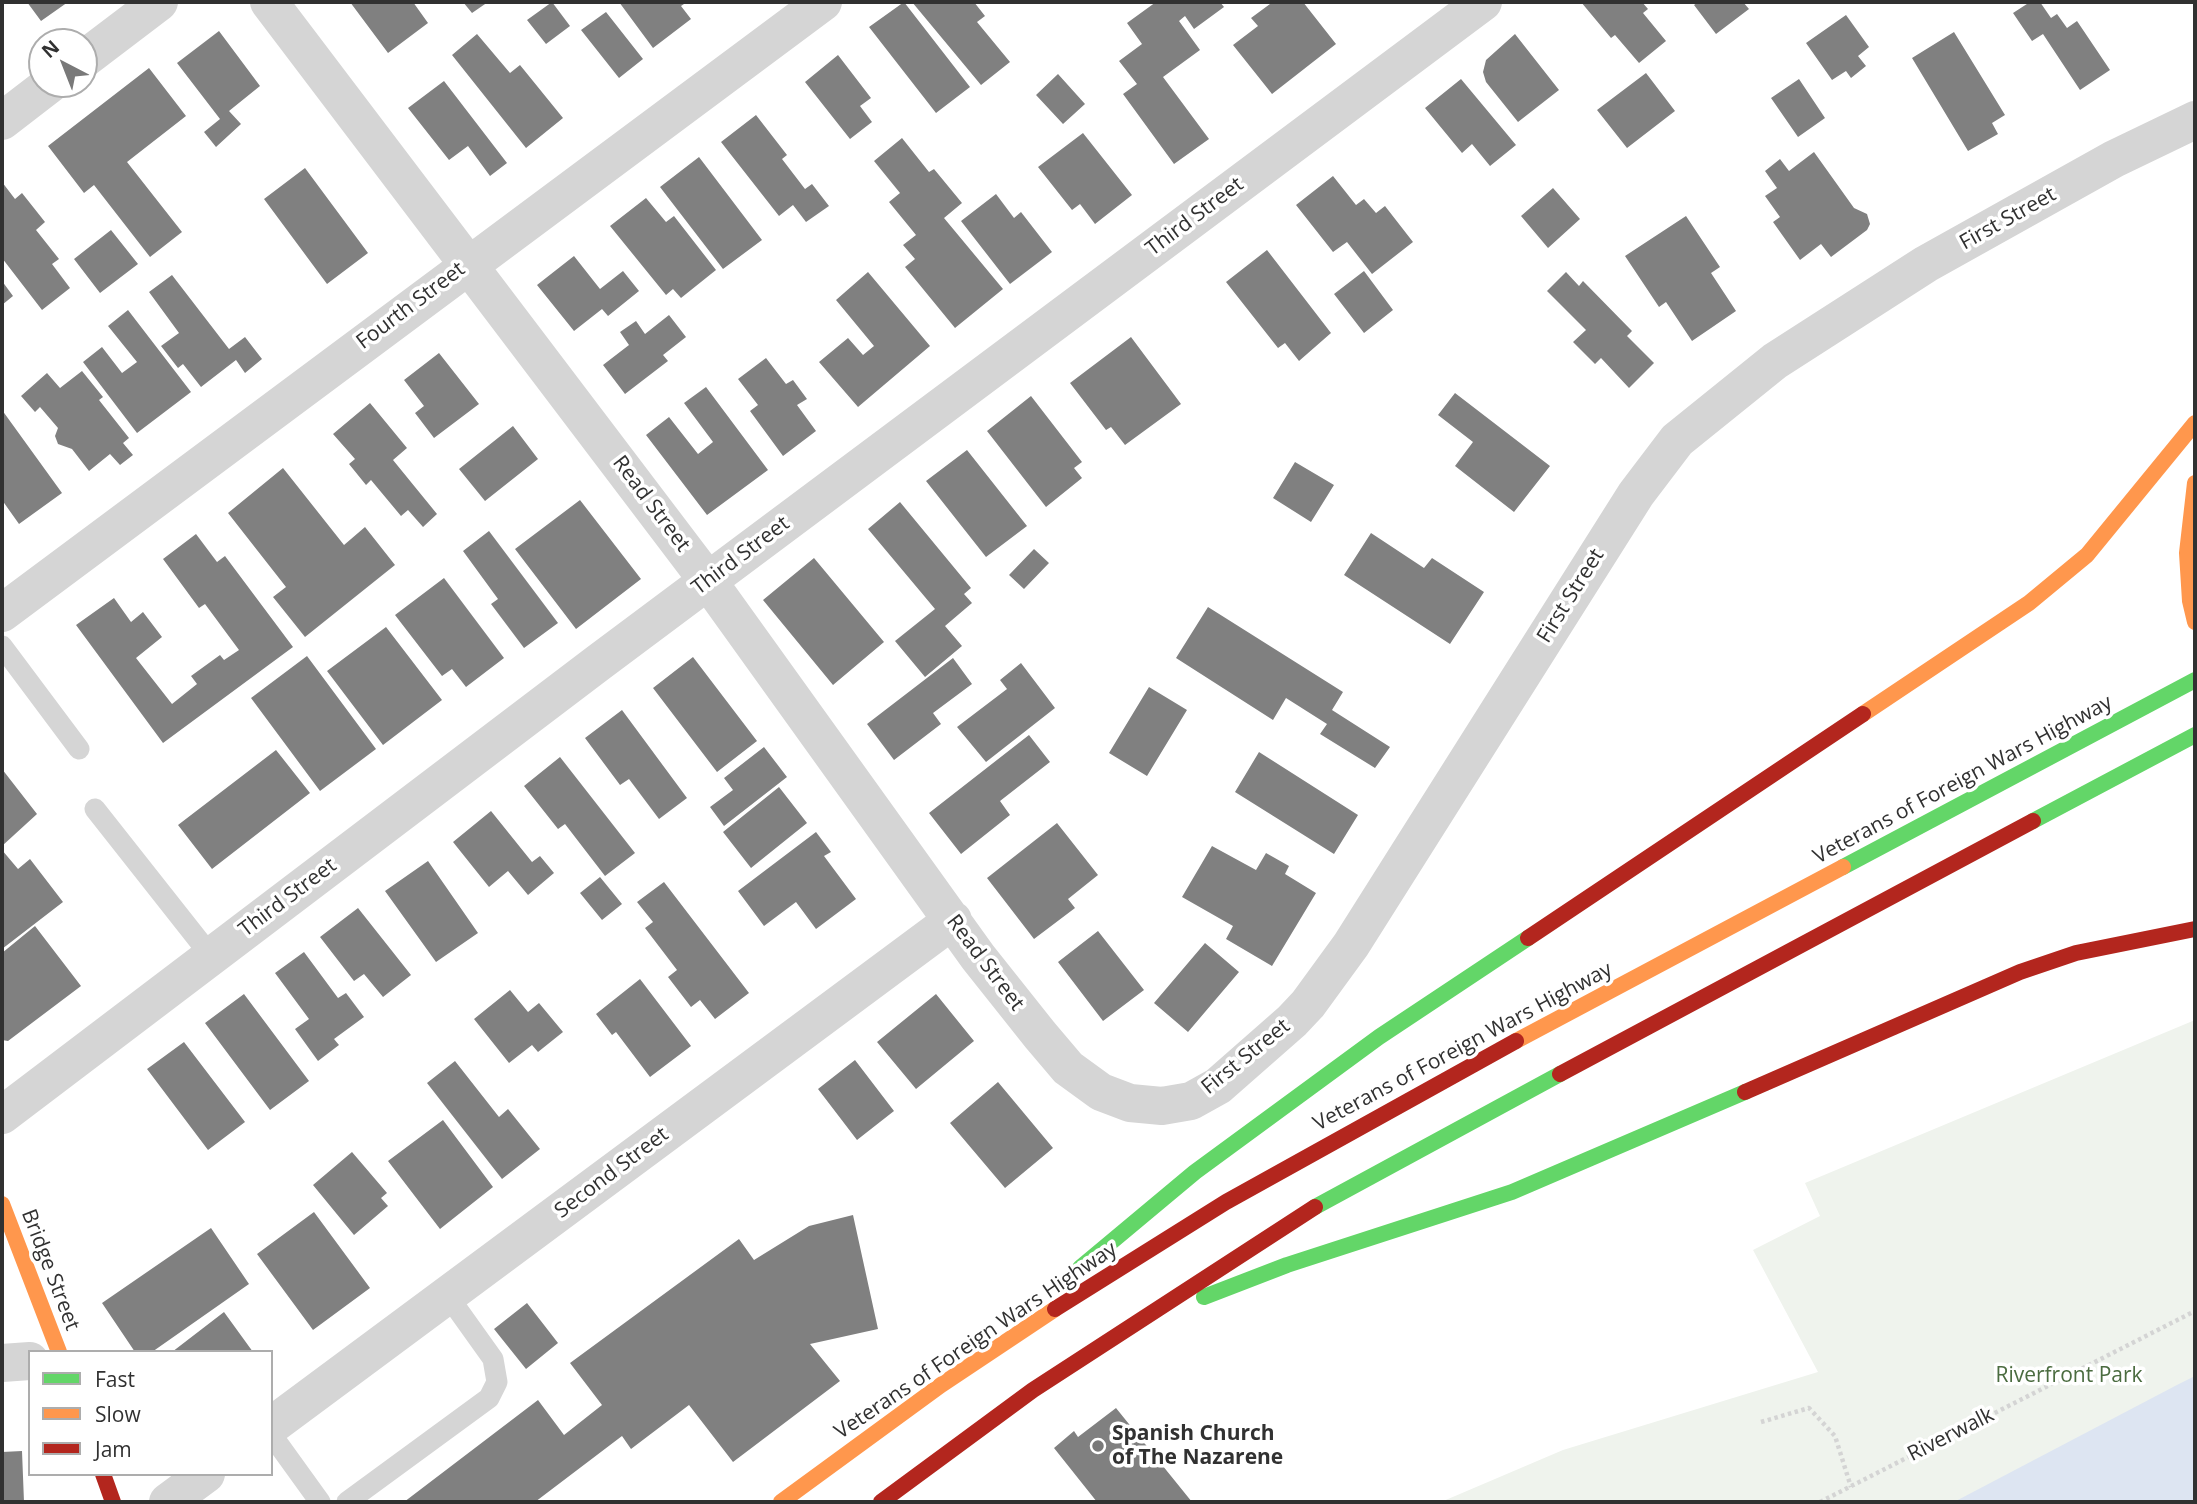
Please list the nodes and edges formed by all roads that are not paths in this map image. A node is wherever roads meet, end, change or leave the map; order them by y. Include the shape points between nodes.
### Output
1 (159, 2) edge
2 (269, 2) edge
3 (823, 2) edge
4 (1483, 2) edge
5 (98, 48) edge
6 (32, 98) edge
7 (2195, 120) edge
8 (2, 121) edge
9 (469, 263) junction
10 (2195, 424) edge
11 (2195, 483) edge
12 (708, 580) junction
13 (2, 613) edge
14 (2195, 622) edge
15 (2, 646) edge
16 (2195, 680) edge
17 (2195, 735) edge
18 (79, 749) dead end
19 (95, 809) dead end
20 (953, 920) junction
21 (2195, 929) edge
22 (211, 956) junction
23 (1049, 1047) joint
24 (2, 1115) edge
25 (2, 1204) edge
26 (448, 1296) junction
27 (1118, 1332) junction
28 (58, 1350) edge
29 (28, 1361) edge
30 (2, 1363) edge
31 (941, 1384) junction
32 (273, 1425) edge
33 (273, 1437) edge
34 (104, 1476) edge
35 (203, 1476) edge
36 (113, 1502) edge
37 (168, 1502) edge
38 (320, 1502) edge
39 (347, 1502) edge
40 (781, 1502) edge
41 (881, 1502) edge

1 - 5 street
2 - 9 street, Read Street
3 - 9 street, Fourth Street
4 - 12 street, Third Street
6 - 8 street
7 - 23 street, First Street via 2114,159 1926,264 1775,361 1677,440 1636,494 1351,944 1292,1021 1218,1086 1191,1101 1162,1106 1130,1104 1101,1092
9 - 12 street, Read Street
9 - 13 street, Fourth Street
10 - 31 main road via 2087,555 2029,603 1379,1037 1195,1172
11 - 14 main road via 2187,553
12 - 20 street, Read Street
12 - 22 street, Third Street
15 - 18 lane
16 - 31 main road, Veterans of Foreign Wars Highway via 1370,1120 1084,1289
17 - 27 main road via 1389,1165
19 - 22 lane
20 - 23 street, Read Street
20 - 26 street, Second Street
21 - 27 main road via 2076,953 2020,972 1512,1192 1287,1265
22 - 24 street, Third Street
25 - 28 main road, Bridge Street
26 - 32 street, Second Street
26 - 39 lane via 493,1359 496,1382 489,1398
27 - 41 main road
29 - 30 street
31 - 40 main road, Veterans of Foreign Wars Highway
33 - 38 lane
34 - 36 main road
35 - 37 street

